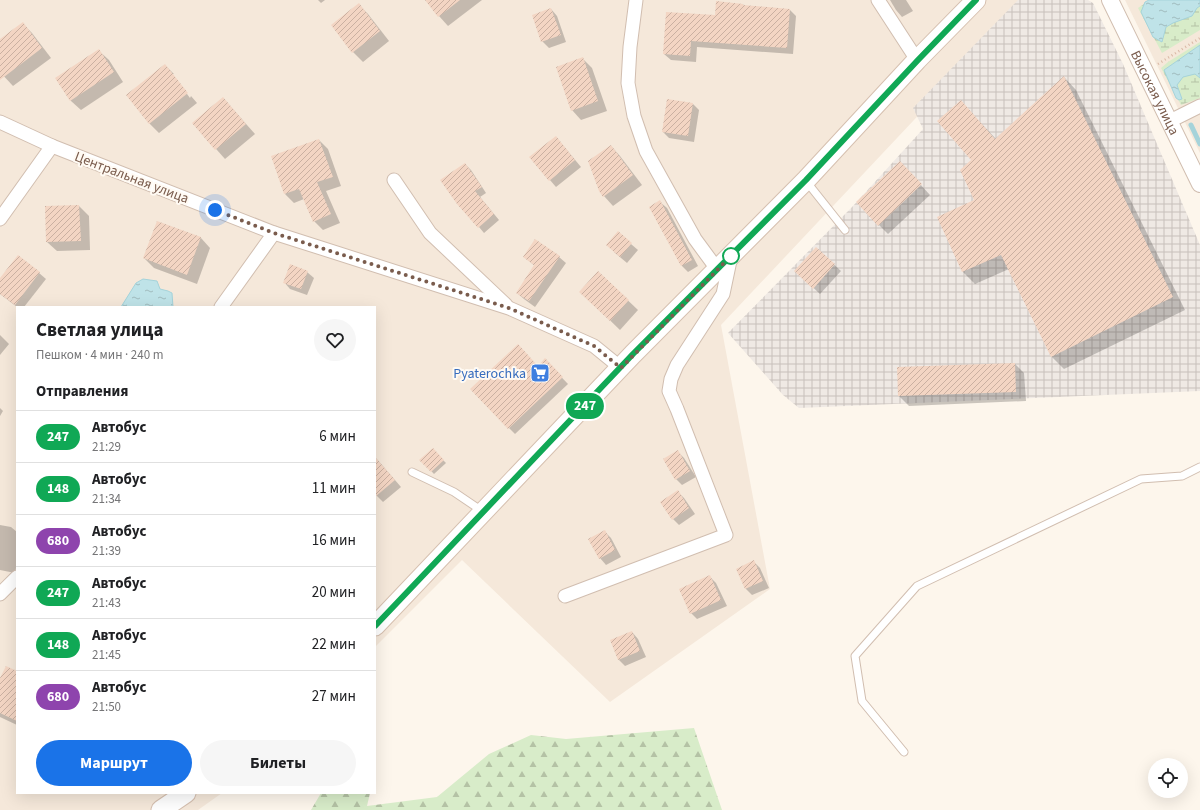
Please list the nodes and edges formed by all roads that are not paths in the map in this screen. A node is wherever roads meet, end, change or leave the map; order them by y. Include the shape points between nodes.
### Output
1 (636, 0) edge
2 (878, 0) edge
3 (976, 0) edge
4 (1110, 0) edge
5 (918, 60) junction
6 (1200, 106) edge
7 (1170, 121) junction
8 (0, 122) edge
9 (52, 146) junction
10 (1199, 179) edge
11 (394, 180) dead end
12 (806, 180) junction
13 (0, 219) edge
14 (845, 230) dead end
15 (274, 233) junction
16 (731, 256) junction
17 (717, 269) junction
18 (222, 306) edge
19 (509, 308) junction
20 (621, 368) junction
21 (1200, 467) edge
22 (412, 472) dead end
23 (484, 513) junction
24 (16, 578) edge
25 (0, 594) edge
26 (565, 596) dead end
27 (376, 625) edge
28 (904, 752) dead end
29 (185, 794) edge
30 (161, 810) edge

1 - 17 street via 628,83 634,116 646,151 695,239
2 - 5 street
3 - 5 main road
4 - 7 street, Высокая улица
5 - 12 main road
6 - 7 street
7 - 10 street, Высокая улица
8 - 9 street, Центральная улица
9 - 13 street
9 - 15 street, Центральная улица
11 - 19 street via 430,233
12 - 14 lane
12 - 16 main road
15 - 18 street
15 - 19 street, Центральная улица
16 - 17 main road
16 - 26 street via 723,294 678,365 671,379 669,391 726,535
17 - 20 main road
19 - 20 street, Центральная улица via 594,346
20 - 23 main road
21 - 28 lane via 1182,476 1140,479 917,586 855,656 862,701
22 - 23 lane via 454,492
23 - 27 main road
24 - 25 street
29 - 30 main road

